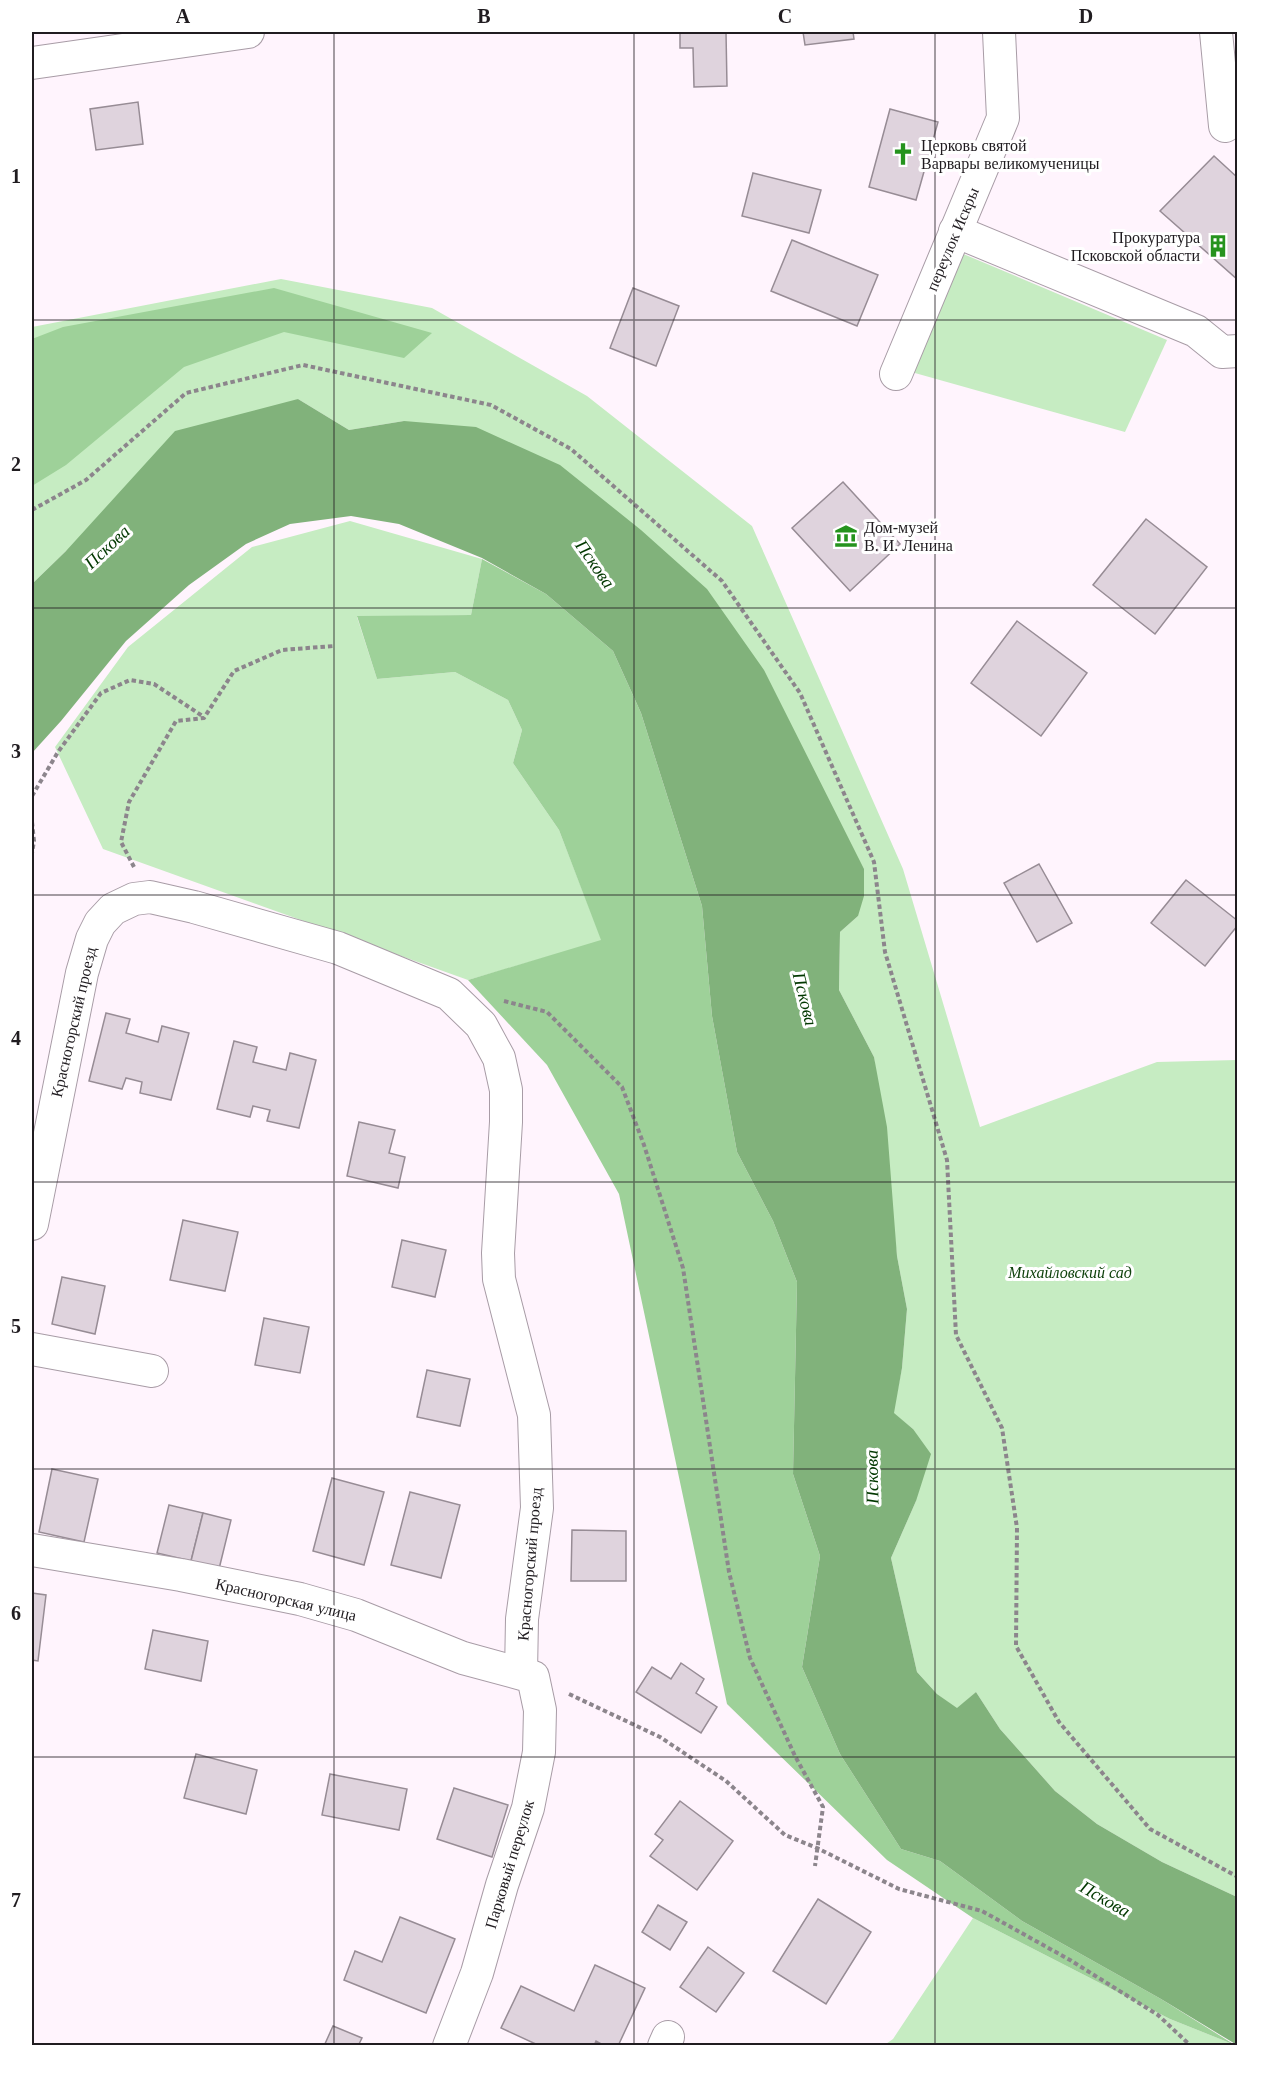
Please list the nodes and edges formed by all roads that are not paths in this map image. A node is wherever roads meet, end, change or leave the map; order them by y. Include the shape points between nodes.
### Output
1 (248, 32) edge
2 (999, 32) edge
3 (1216, 32) edge
4 (32, 63) edge
5 (1225, 126) dead end
6 (955, 231) junction
7 (1238, 351) edge
8 (896, 374) dead end
9 (32, 1224) edge
10 (32, 1349) edge
11 (152, 1371) dead end
12 (32, 1550) edge
13 (527, 1675) junction
14 (449, 2046) edge

1 - 4 street
2 - 6 street, переулок Искры via 1003,118
3 - 5 street
6 - 7 street via 1196,331 1222,352
6 - 8 street, переулок Искры
9 - 13 street, Красногорский проезд via 82,973 92,939 100,923 114,909 134,899 150,897 194,907 338,948 449,994 482,1025 499,1058 506,1090 499,1279 534,1415 537,1508 522,1619
10 - 11 street
12 - 13 street, Красногорская улица via 300,1599 357,1615 463,1658
13 - 14 street, Парковый переулок via 540,1710 539,1752 528,1808 501,1885 477,1973

